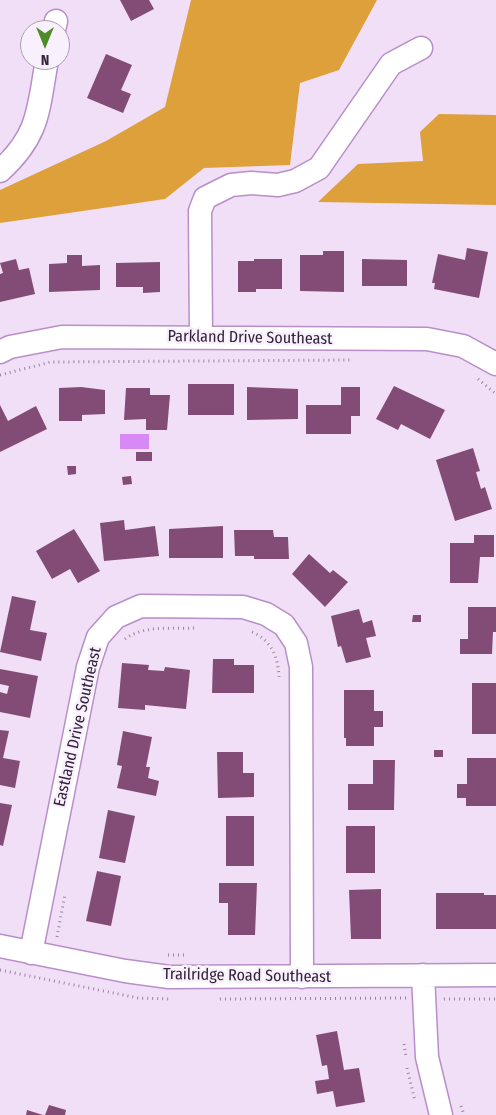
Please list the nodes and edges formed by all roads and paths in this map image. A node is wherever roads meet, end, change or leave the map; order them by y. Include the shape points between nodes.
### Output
1 (421, 48) dead end
2 (45, 70) edge
3 (0, 171) edge
4 (201, 337) junction
5 (0, 352) edge
6 (355, 360) dead end
7 (496, 364) edge
8 (0, 375) edge
9 (475, 377) dead end
10 (496, 394) edge
11 (199, 628) dead end
12 (246, 630) dead end
13 (119, 646) dead end
14 (280, 687) dead end
15 (66, 889) dead end
16 (49, 935) dead end
17 (57, 936) junction
18 (66, 938) dead end
19 (55, 942) dead end
20 (0, 946) edge
21 (31, 953) junction
22 (162, 955) dead end
23 (189, 955) dead end
24 (423, 975) junction
25 (496, 975) edge
26 (302, 977) junction
27 (436, 999) dead end
28 (444, 999) junction
29 (496, 999) edge
30 (444, 1007) dead end
31 (460, 1101) dead end
32 (441, 1115) edge
33 (464, 1115) edge

1 - 4 street via 390,64 319,168 278,186 251,183 232,186 205,198 200,211
2 - 3 street via 36,124 19,154
4 - 5 street, Parkland Drive Southeast via 62,337
4 - 7 street, Parkland Drive Southeast via 427,340 463,346
6 - 8 path via 52,362
9 - 10 path
11 - 13 path via 140,631
12 - 14 path via 268,643 276,653
15 - 17 path
16 - 17 path
17 - 18 path
17 - 19 path
20 - 21 street, Trailridge Road Southeast
21 - 26 street, Trailridge Road Southeast via 169,977
21 - 26 street, Eastland Drive Southeast via 88,667 98,637 116,617 141,606 243,606 266,614 284,626 296,643 301,667
22 - 23 path
24 - 25 street, Trailridge Road Southeast
24 - 26 street, Trailridge Road Southeast
24 - 32 street via 427,1056
27 - 28 path
28 - 29 path
28 - 30 path
31 - 33 path

